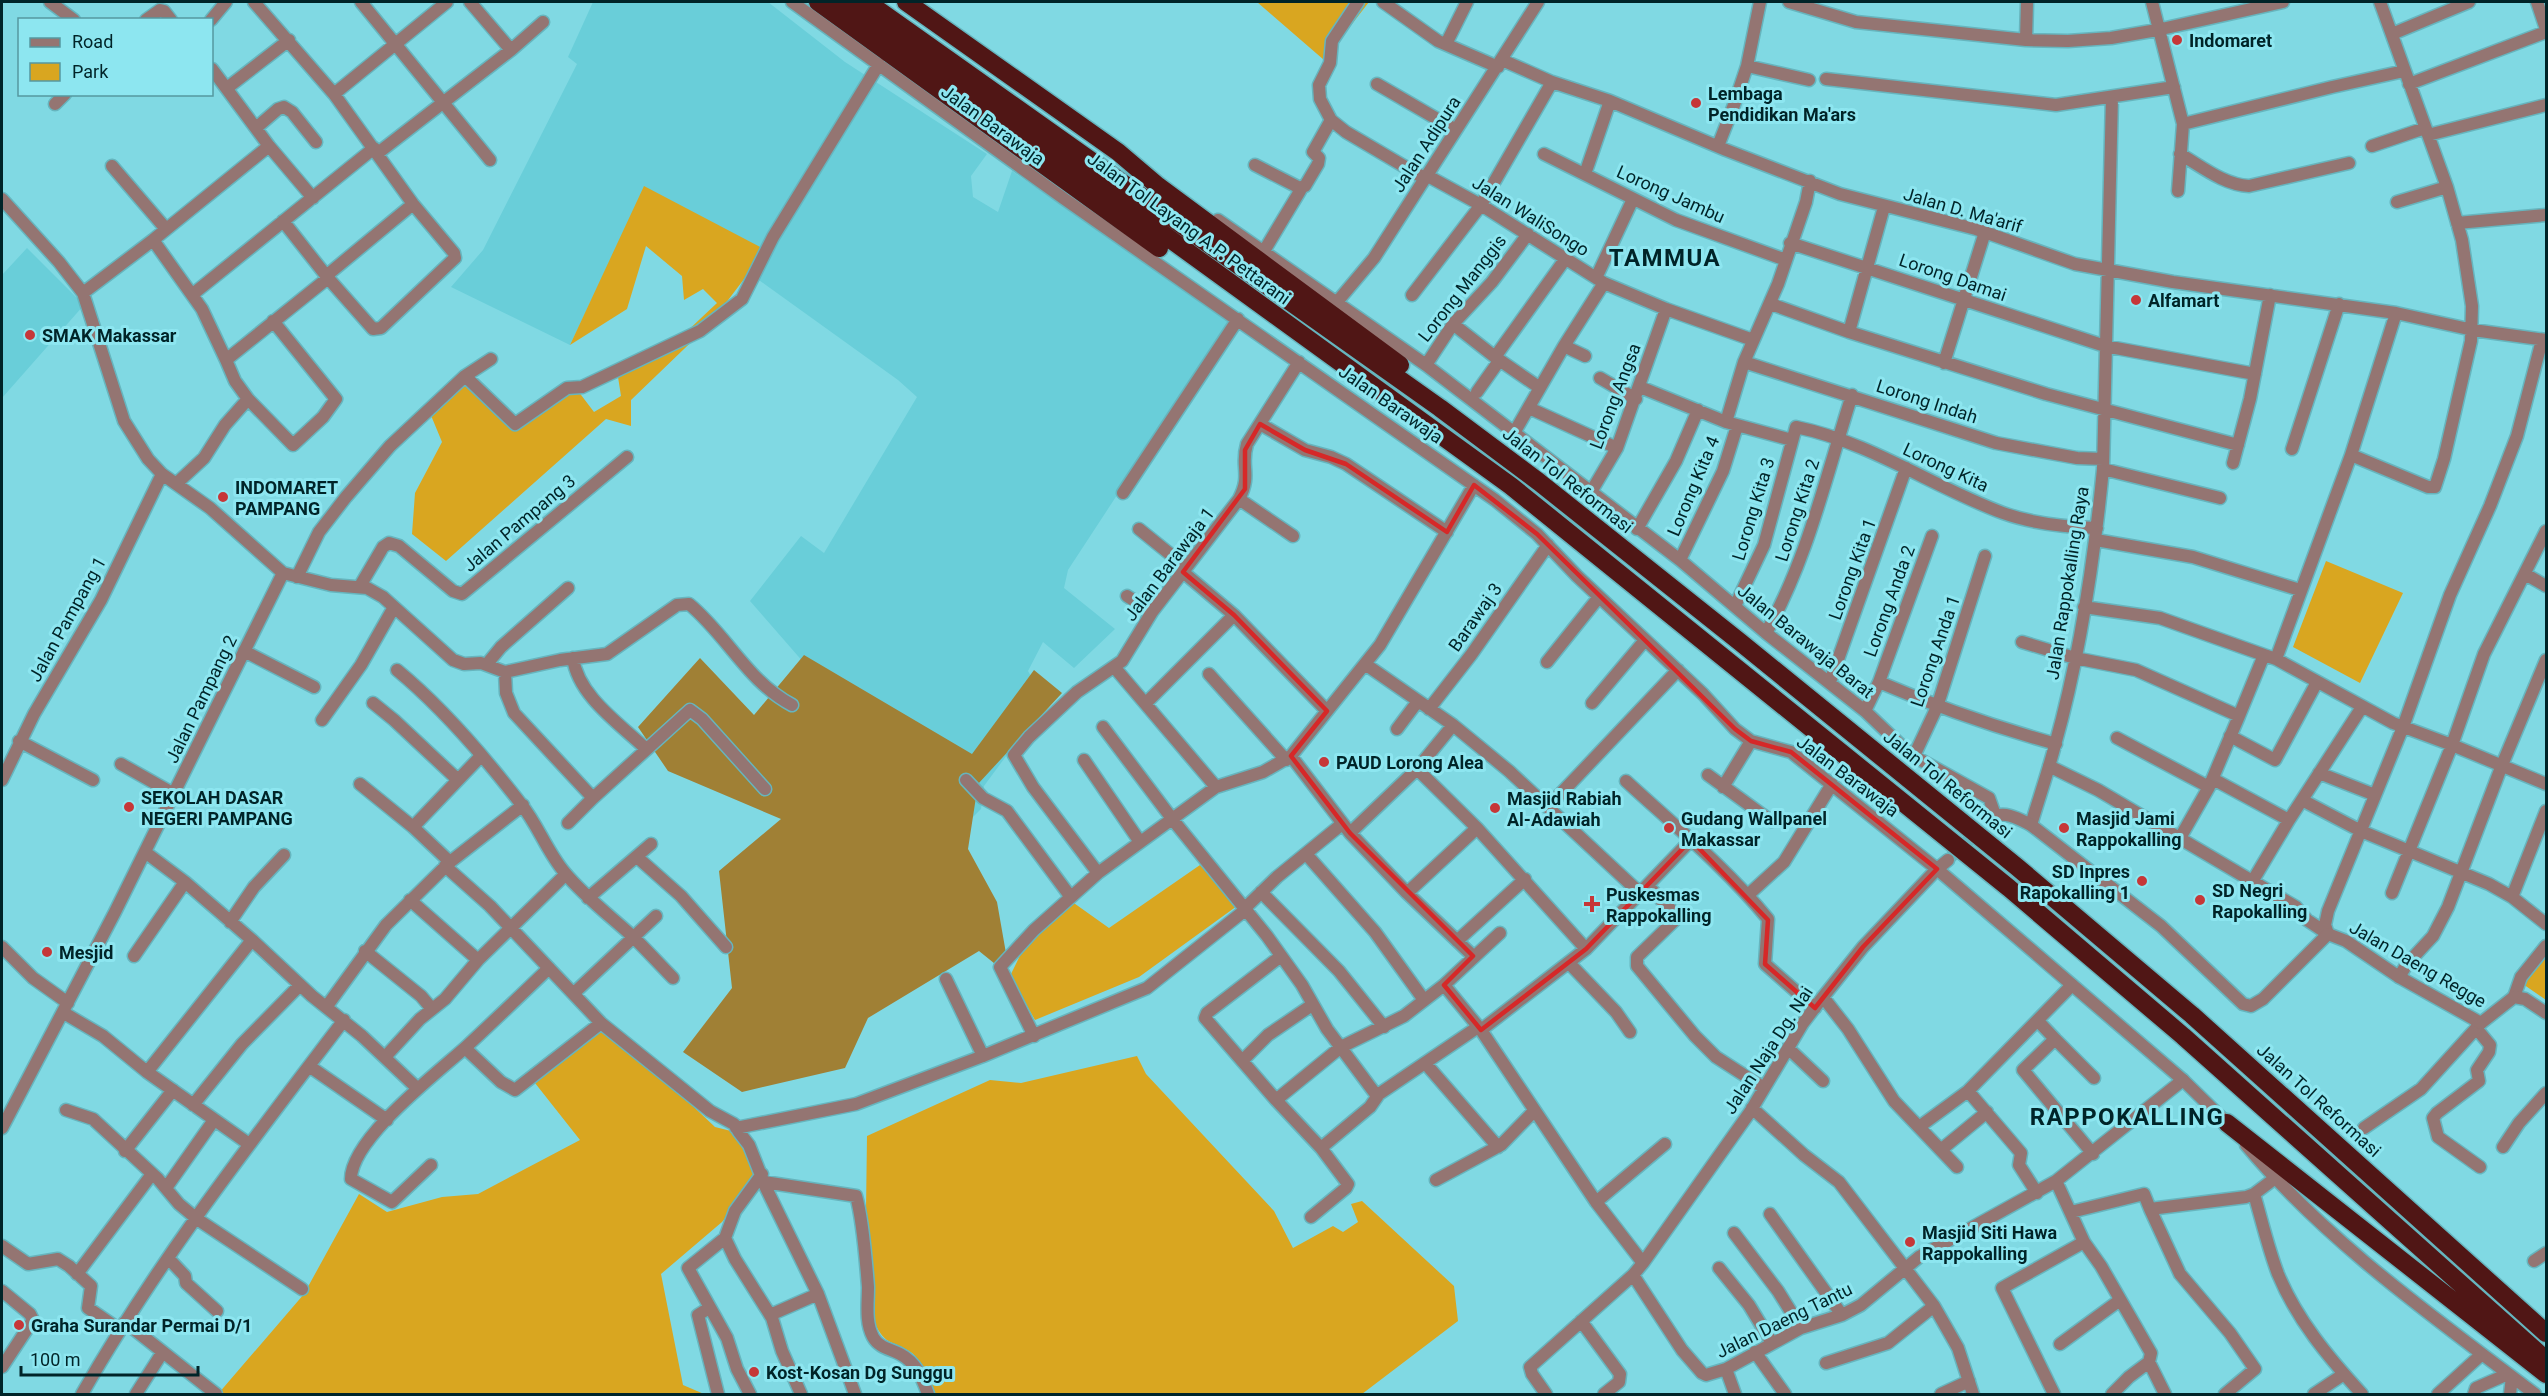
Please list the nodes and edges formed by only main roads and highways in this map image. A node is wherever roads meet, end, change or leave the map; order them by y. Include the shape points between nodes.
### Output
1 (818, 2) edge
2 (843, 2) edge
3 (867, 2) edge
4 (906, 2) edge
5 (1392, 400) junction
6 (1440, 408) joint
7 (1539, 482) junction
8 (2227, 1123) road end
9 (2547, 1333) edge
10 (2547, 1360) edge
11 (2547, 1374) edge

1 - 5 highway via 1168,254
2 - 5 highway, Jalan Tol Layang A.P. Pettarani
3 - 6 highway, Jalan Tol Layang A.P. Pettarani
4 - 7 highway via 1118,152 1439,395
5 - 10 highway, Jalan Tol Layang A.P. Pettarani via 1511,486 2009,888 2201,1051
6 - 7 highway, Jalan Tol Reformasi
7 - 9 highway, Jalan Tol Reformasi via 2017,867 2193,1015
8 - 11 highway

